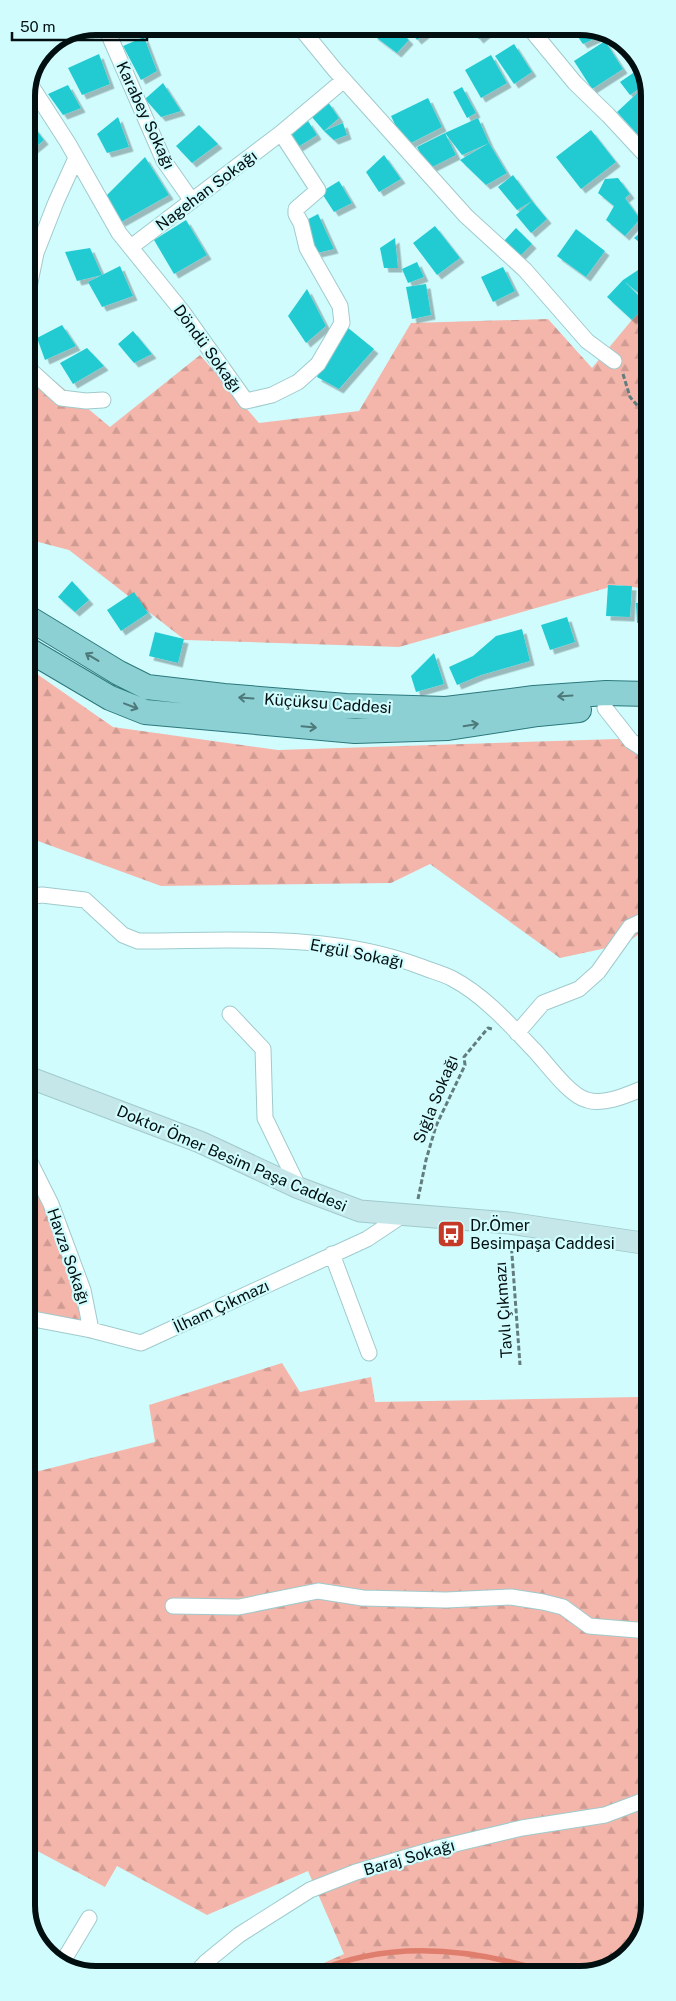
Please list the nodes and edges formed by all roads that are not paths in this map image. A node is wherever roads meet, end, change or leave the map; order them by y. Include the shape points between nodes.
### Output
1 (109, 35) edge
2 (306, 35) edge
3 (535, 35) edge
4 (344, 80) junction
5 (35, 93) edge
6 (281, 133) junction
7 (641, 150) edge
8 (76, 158) junction
9 (192, 201) junction
10 (131, 247) junction
11 (35, 258) edge
12 (614, 361) road end
13 (35, 374) edge
14 (103, 400) dead end
15 (35, 622) edge
16 (35, 653) edge
17 (641, 695) edge
18 (606, 700) junction
19 (641, 708) edge
20 (641, 747) edge
21 (35, 896) edge
22 (641, 922) edge
23 (230, 1014) dead end
24 (517, 1033) junction
25 (35, 1080) edge
26 (641, 1089) edge
27 (35, 1172) edge
28 (299, 1188) junction
29 (409, 1215) junction
30 (641, 1243) edge
31 (332, 1254) junction
32 (35, 1319) edge
33 (91, 1330) junction
34 (369, 1353) dead end
35 (173, 1606) dead end
36 (641, 1630) edge
37 (641, 1801) edge
38 (89, 1918) dead end
39 (65, 1958) edge
40 (202, 1966) edge

1 - 9 street, Karabey Sokağı via 164,161
2 - 4 street
3 - 7 street via 575,84
4 - 6 street
4 - 12 street via 466,216 525,270 587,341
5 - 8 street, Döndü Sokağı
6 - 9 street, Nagehan Sokağı
6 - 10 street, Döndü Sokağı via 318,190 296,209 296,214 302,223 307,248 340,306 342,323 318,364 298,382 272,395 246,401 182,311
8 - 10 street, Döndü Sokağı via 119,233
8 - 11 street
9 - 10 street, Nagehan Sokağı
13 - 14 street via 61,398
18 -> 15 main road, Küçüksu Caddesi via 534,698 446,709 337,705 146,687
16 -> 18 main road, Küçüksu Caddesi via 110,698 145,712 355,731 448,728
17 - 18 main road, Küçüksu Caddesi
18 - 19 main road, Küçüksu Caddesi
18 - 20 street via 631,741
21 - 24 street, Ergül Sokağı via 85,900 122,935 138,941 264,939 334,945 397,957 453,979 482,998
22 - 24 street via 630,927 598,972 579,989 543,1003
23 - 28 street via 263,1049 265,1118
24 - 26 street, Ergül Sokağı via 572,1092 587,1100 611,1100
25 - 28 street, Doktor Ömer Besim Paşa Caddesi via 200,1142
27 - 33 street, Havza Sokağı via 51,1204 83,1290
28 - 29 street, Doktor Ömer Besim Paşa Caddesi via 360,1211
29 - 30 street, Doktor Ömer Besim Paşa Caddesi via 509,1223
29 - 31 street, İlham Çıkmazı
31 - 33 street, İlham Çıkmazı via 141,1343
31 - 34 street
32 - 33 street, İlham Çıkmazı
35 - 36 street via 239,1607 318,1591 362,1598 446,1600 511,1597 563,1607 589,1626
37 - 40 street, Baraj Sokağı via 605,1815 513,1830 356,1872 310,1890 239,1934
38 - 39 street

